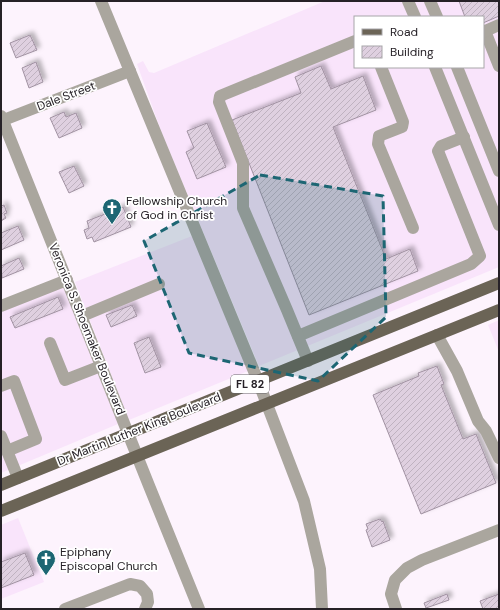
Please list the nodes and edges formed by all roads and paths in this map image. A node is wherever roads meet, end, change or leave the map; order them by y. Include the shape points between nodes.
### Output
1 (101, 1) edge
2 (408, 1) edge
3 (430, 1) edge
4 (415, 16) edge
5 (437, 16) edge
6 (499, 25) edge
7 (484, 31) edge
8 (354, 41) edge
9 (499, 66) edge
10 (381, 68) edge
11 (435, 68) edge
12 (457, 68) edge
13 (130, 71) junction
14 (2, 119) edge
15 (464, 137) junction
16 (498, 165) edge
17 (477, 170) junction
18 (499, 225) edge
19 (413, 228) dead end
20 (68, 280) junction
21 (499, 283) edge
22 (159, 284) dead end
23 (1, 306) edge
24 (499, 309) edge
25 (82, 316) junction
26 (437, 335) junction
27 (298, 336) junction
28 (50, 343) dead end
29 (308, 361) junction
30 (101, 366) junction
31 (258, 381) junction
32 (1, 386) edge
33 (267, 403) junction
34 (128, 434) junction
35 (1, 436) edge
36 (136, 456) junction
37 (6, 458) edge
38 (499, 458) edge
39 (18, 478) junction
40 (1, 485) edge
41 (1, 511) edge
42 (499, 530) edge
43 (66, 609) edge
44 (145, 609) edge
45 (199, 609) edge
46 (322, 609) edge
47 (396, 609) edge

1 - 13 street
2 - 4 street
3 - 5 street
6 - 7 street
7 - 9 street
8 - 27 street via 220,96 219,102 243,164 243,208
10 - 19 street via 403,122 402,127 379,136 378,144
11 - 15 street
12 - 16 street
13 - 14 street, Dale Street
13 - 31 street
14 - 20 street, Veronica S. Shoemaker Boulevard
15 - 17 street
15 - 27 street via 441,146 438,151 480,256 471,264
16 - 17 street
17 - 18 street
20 - 23 street
20 - 25 street, Veronica S. Shoemaker Boulevard
21 - 29 main road, Dr Martin Luther King Boulevard / FL 82
22 - 25 street
24 - 26 main road, Dr Martin Luther King Boulevard / FL 82
25 - 30 street, Veronica S. Shoemaker Boulevard
26 - 33 main road, Dr Martin Luther King Boulevard / FL 82
26 - 38 street via 457,371 478,421 486,431
27 - 29 street
28 - 30 street via 65,380
29 - 31 main road, Dr Martin Luther King Boulevard / FL 82
30 - 34 street, Veronica S. Shoemaker Boulevard
31 - 33 street
31 - 34 main road, Dr Martin Luther King Boulevard / FL 82
32 - 37 street via 14,381 36,440
33 - 36 main road, Dr Martin Luther King Boulevard / FL 82
33 - 46 street via 304,501 320,569
34 - 36 street, Veronica S. Shoemaker Boulevard
34 - 39 main road, Dr Martin Luther King Boulevard / FL 82
35 - 37 street
36 - 41 main road, Dr Martin Luther King Boulevard / FL 82
36 - 45 street, Veronica S. Shoemaker Boulevard
37 - 39 street
39 - 40 main road, Dr Martin Luther King Boulevard / FL 82
42 - 47 street via 407,568 395,580 392,594
43 - 44 street via 130,584 140,586 147,594 148,602

